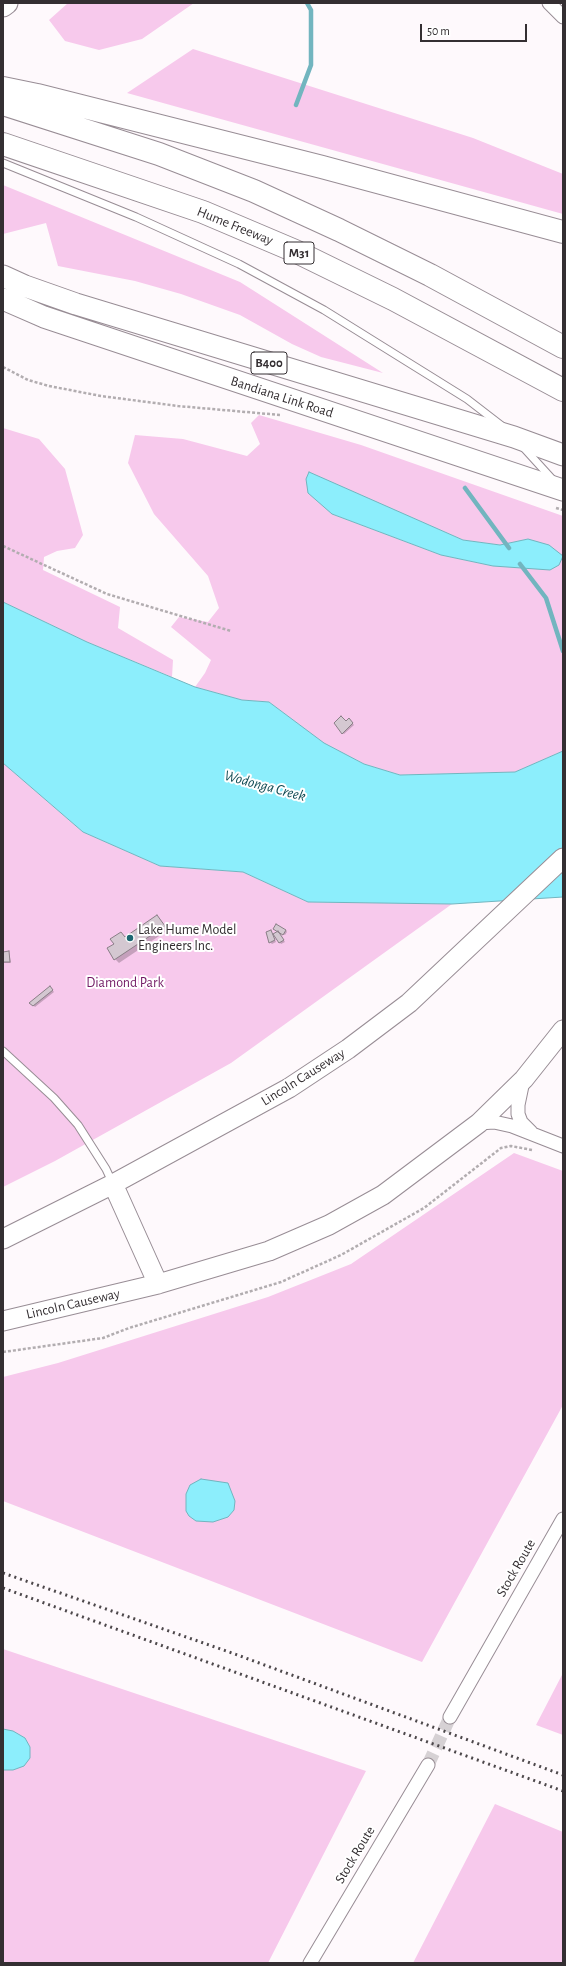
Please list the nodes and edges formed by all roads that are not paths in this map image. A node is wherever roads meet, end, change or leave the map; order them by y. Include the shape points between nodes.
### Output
1 (7, 3) edge
2 (548, 3) edge
3 (3, 6) edge
4 (563, 18) edge
5 (3, 88) edge
6 (3, 104) edge
7 (12, 147) edge
8 (3, 163) edge
9 (563, 232) edge
10 (3, 276) edge
11 (7, 303) edge
12 (563, 347) edge
13 (563, 390) edge
14 (514, 437) junction
15 (563, 455) edge
16 (560, 499) edge
17 (563, 858) edge
18 (563, 1030) edge
19 (3, 1051) edge
20 (524, 1079) junction
21 (479, 1123) junction
22 (531, 1132) junction
23 (563, 1146) edge
24 (113, 1184) junction
25 (3, 1239) edge
26 (158, 1284) junction
27 (3, 1320) edge
28 (563, 1519) edge
29 (450, 1717) tunnel mouth
30 (428, 1765) tunnel mouth
31 (310, 1963) edge

1 - 3 main road
2 - 4 street
5 - 9 highway via 420,192
6 - 12 highway via 159,154 268,197 430,275
7 - 13 highway, Hume Freeway / M31 via 204,212 295,251 393,299
8 - 14 lane via 183,237 289,291 324,310 466,399
10 - 14 main road, Bandiana Link Road / B400 via 76,304
11 - 16 main road, Bandiana Link Road / B400
14 - 15 main road, Bandiana Link Road / B400
14 - 16 lane
17 - 24 main road, Lincoln Causeway via 409,1003 348,1049 289,1088
18 - 20 main road, Lincoln Causeway
19 - 24 lane via 70,1115 87,1138
20 - 21 main road, Lincoln Causeway
20 - 22 street via 518,1114 521,1122
21 - 22 street via 502,1123
21 - 26 main road, Lincoln Causeway via 383,1196 329,1225 269,1251
22 - 23 street
24 - 25 main road, Lincoln Causeway
24 - 26 main road
26 - 27 main road, Lincoln Causeway
28 - 29 street, Stock Route
30 - 31 street, Stock Route

